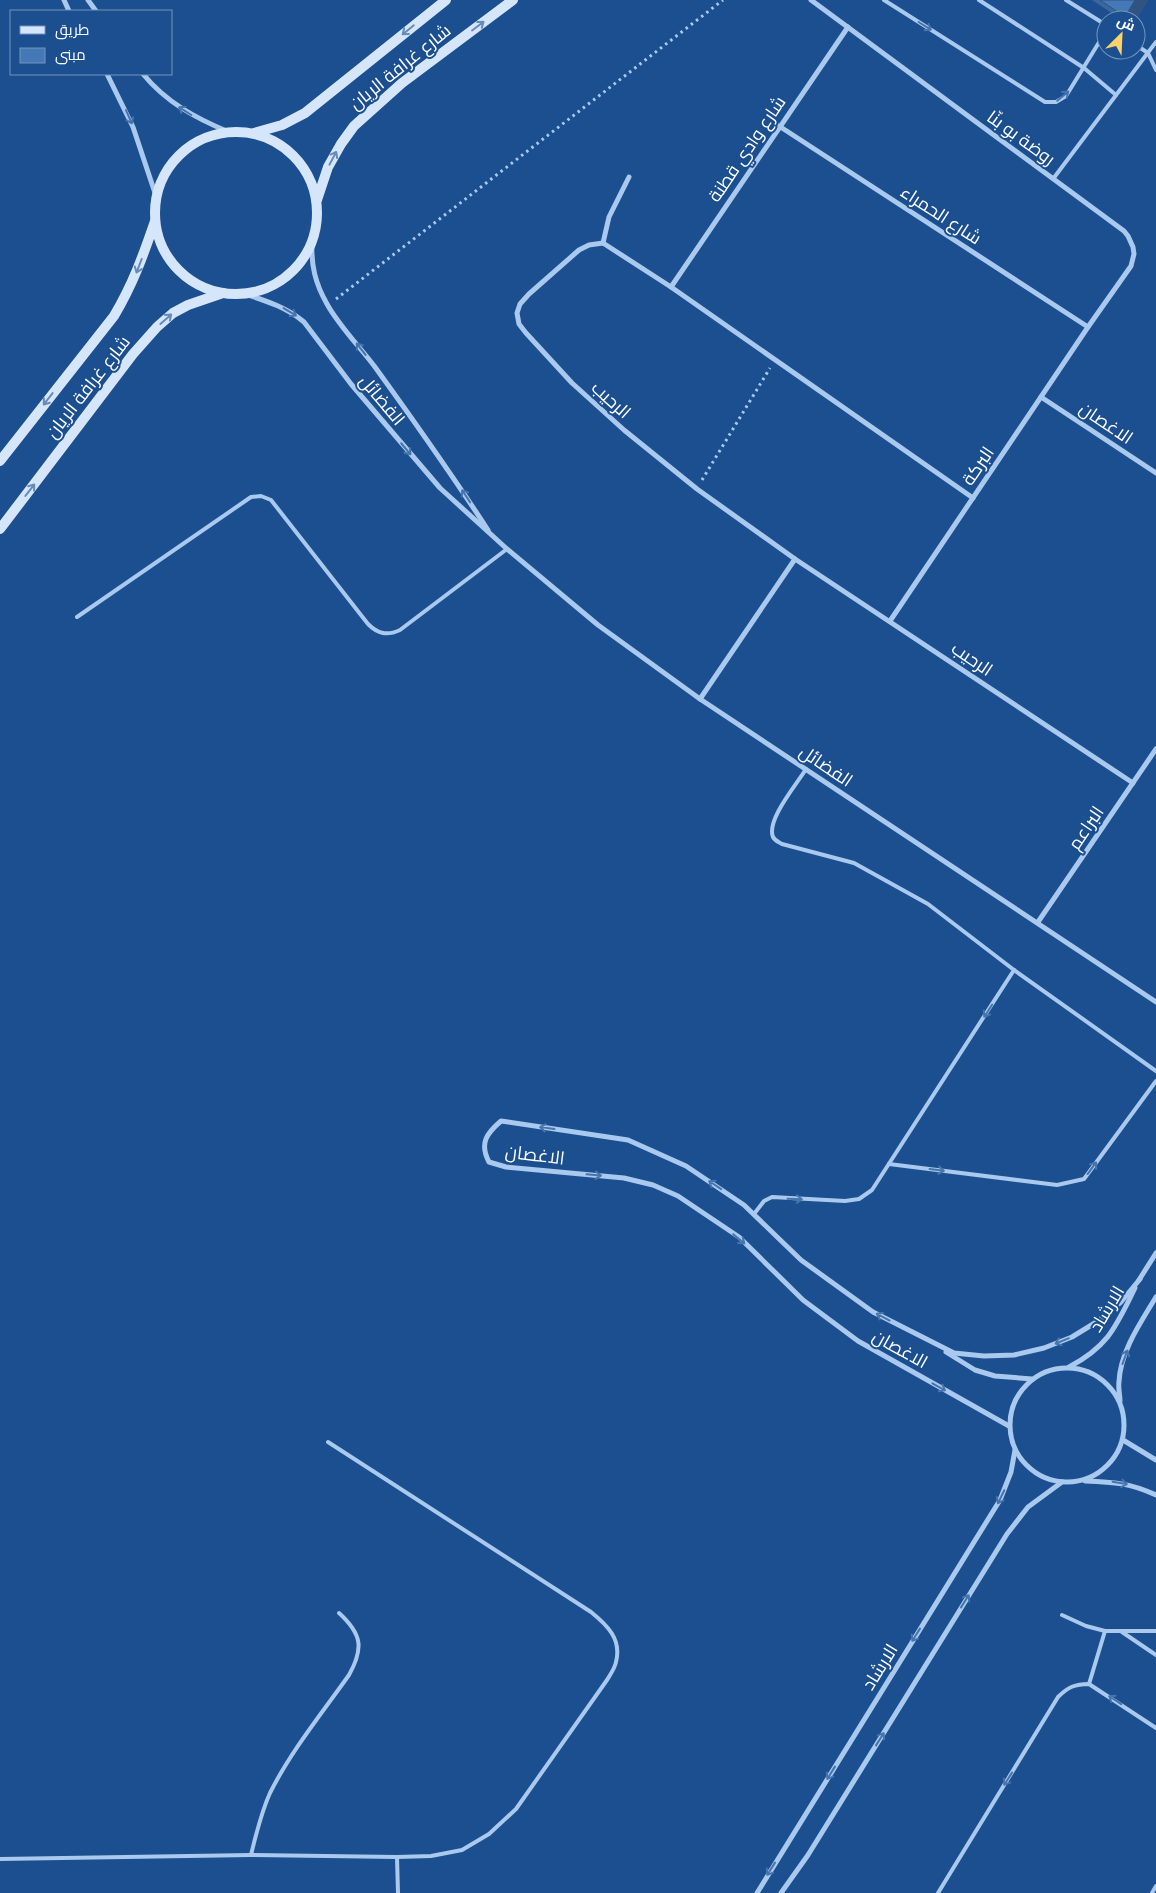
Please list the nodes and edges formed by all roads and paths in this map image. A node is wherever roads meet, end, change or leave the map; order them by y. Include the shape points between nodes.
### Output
1 (446, 0) edge
2 (513, 0) edge
3 (723, 0) edge
4 (811, 0) edge
5 (884, 0) edge
6 (979, 0) edge
7 (1066, 0) edge
8 (1096, 19) edge
9 (848, 27) junction
10 (1156, 42) edge
11 (1096, 48) edge
12 (1148, 53) junction
13 (1084, 68) junction
14 (1156, 70) edge
15 (108, 75) edge
16 (143, 75) edge
17 (1116, 95) junction
18 (779, 126) junction
19 (229, 132) junction
20 (252, 134) junction
21 (630, 178) dead end
22 (1053, 178) junction
23 (156, 196) junction
24 (317, 204) junction
25 (155, 220) junction
26 (312, 242) junction
27 (603, 243) junction
28 (671, 287) junction
29 (224, 293) junction
30 (245, 294) junction
31 (328, 305) junction
32 (1088, 327) junction
33 (774, 361) junction
34 (1041, 397) junction
35 (0, 461) edge
36 (1156, 473) edge
37 (696, 489) junction
38 (973, 498) junction
39 (0, 529) edge
40 (492, 537) junction
41 (507, 549) junction
42 (794, 559) junction
43 (77, 617) dead end
44 (890, 621) junction
45 (700, 699) junction
46 (1156, 749) edge
47 (806, 769) junction
48 (1133, 783) junction
49 (1038, 922) junction
50 (1014, 970) junction
51 (1156, 1002) edge
52 (1156, 1071) edge
53 (1156, 1081) edge
54 (889, 1164) junction
55 (754, 1214) junction
56 (1156, 1253) edge
57 (1140, 1279) junction
58 (1156, 1297) edge
59 (926, 1340) junction
60 (1068, 1368) junction
61 (1032, 1379) junction
62 (1121, 1404) junction
63 (1009, 1426) junction
64 (1123, 1440) junction
65 (328, 1442) dead end
66 (1015, 1450) junction
67 (1156, 1460) edge
68 (1082, 1481) junction
69 (1062, 1482) junction
70 (1156, 1495) edge
71 (339, 1613) dead end
72 (1062, 1614) dead end
73 (1105, 1631) junction
74 (1156, 1631) edge
75 (1122, 1632) junction
76 (1156, 1655) edge
77 (1089, 1684) junction
78 (1156, 1728) edge
79 (251, 1855) junction
80 (397, 1857) junction
81 (0, 1859) edge
82 (1156, 1886) edge
83 (398, 1893) edge
84 (756, 1893) edge
85 (780, 1893) edge
86 (938, 1893) edge
87 (1152, 1893) edge

1 -> 20 main road, شارع غرافة الريان via 305,113 282,125
24 -> 2 main road, شارع غرافة الريان via 328,168 354,126 402,83
3 - 31 path
4 - 9 street, روضة بو بنّا
5 -> 13 lane via 1045,102 1056,102 1066,96
6 - 13 lane
7 - 8 lane
9 - 18 street, شارع وادي قطنة
9 - 22 street, روضة بو بنّا
10 - 12 lane
11 - 13 lane
12 - 14 lane
12 - 17 lane
13 - 17 lane
15 -> 23 street via 133,127
19 -> 16 street via 185,112
17 - 22 lane
18 - 28 street, شارع وادي قطنة
18 - 32 street, شارع الحمراء
19 - 20 main road
19 - 23 main road via 201,140 182,152 168,169
20 - 24 main road via 266,138 290,153 308,176
21 - 27 street via 609,217
22 - 32 street, روضة بو بنّا via 1124,231 1133,247 1131,266
23 - 25 main road
24 - 26 main road
25 - 29 main road via 163,249 177,268 195,283
25 -> 35 main road, شارع غرافة الريان via 129,291 114,316
26 - 30 main road via 306,255 286,277 260,291
26 - 31 street, الفضائل via 313,269
27 - 28 street
27 - 37 street, الرحيب via 579,250 529,294 520,304 517,314 520,324 595,405
28 - 33 street
29 - 30 main road
39 -> 29 main road, شارع غرافة الريان via 157,327 188,304
30 -> 40 street, الفضائل via 278,305 304,322 422,468
40 -> 31 street, الفضائل via 437,454
32 - 34 street, البركة
33 - 37 path
33 - 38 street
34 - 36 street, الاغصان
34 - 38 street, البركة
37 - 42 street, الرحيب
38 - 44 street, البركة
40 - 41 street, الفضائل
41 - 43 lane via 400,630 383,633 368,624 271,500 251,497
41 - 45 street, الفضائل via 598,625
42 - 44 street, الرحيب
42 - 45 street
44 - 48 street, الرحيب
45 - 47 street, الفضائل
46 - 48 street, البراعم
47 - 49 street, الفضائل
47 - 50 lane via 775,817 771,827 775,840 854,863 928,904
48 - 49 street, البراعم
49 - 51 street, الفضائل
50 - 52 lane
50 -> 54 lane
54 -> 53 lane via 1057,1185 1084,1179
55 -> 54 lane via 764,1201 772,1197 859,1199 872,1190
59 -> 55 street, الاغصان via 873,1312 801,1260
55 -> 63 street, الاغصان via 686,1166 628,1140 501,1121 488,1132 485,1155 489,1162 506,1167 624,1178 653,1185 678,1196 739,1237 803,1300 858,1341
56 - 57 street, الارشاد
57 -> 59 street, الاغصان via 1121,1302 1098,1321 1072,1337 1044,1348 1014,1355 984,1356 954,1353
57 - 60 street, الارشاد via 1104,1343
62 -> 58 street, الارشاد via 1119,1382 1126,1355
59 - 61 street, الاغصان via 975,1370 995,1376
60 - 61 street via 1049,1370
60 - 62 street via 1100,1378
61 - 63 street via 1017,1397
62 - 64 street via 1125,1422
63 - 66 street
64 - 67 street
64 - 68 street via 1108,1465
65 - 80 lane via 591,1612 607,1625 616,1642 616,1662 607,1680 516,1809 490,1834 462,1850 431,1856
66 - 69 street via 1034,1472
66 -> 84 street, الارشاد via 1000,1500
68 - 69 street
68 -> 70 street via 1118,1482
85 -> 69 street via 808,1855 1006,1534 1028,1507
71 - 79 lane via 352,1625 358,1642 357,1659 282,1771 261,1814
72 - 73 lane
73 - 75 lane
73 - 77 lane
74 - 75 lane
75 - 76 lane
78 -> 77 lane
77 -> 86 lane via 1066,1688 1058,1697
79 - 80 lane
79 - 81 lane
80 - 83 lane
82 - 87 lane

